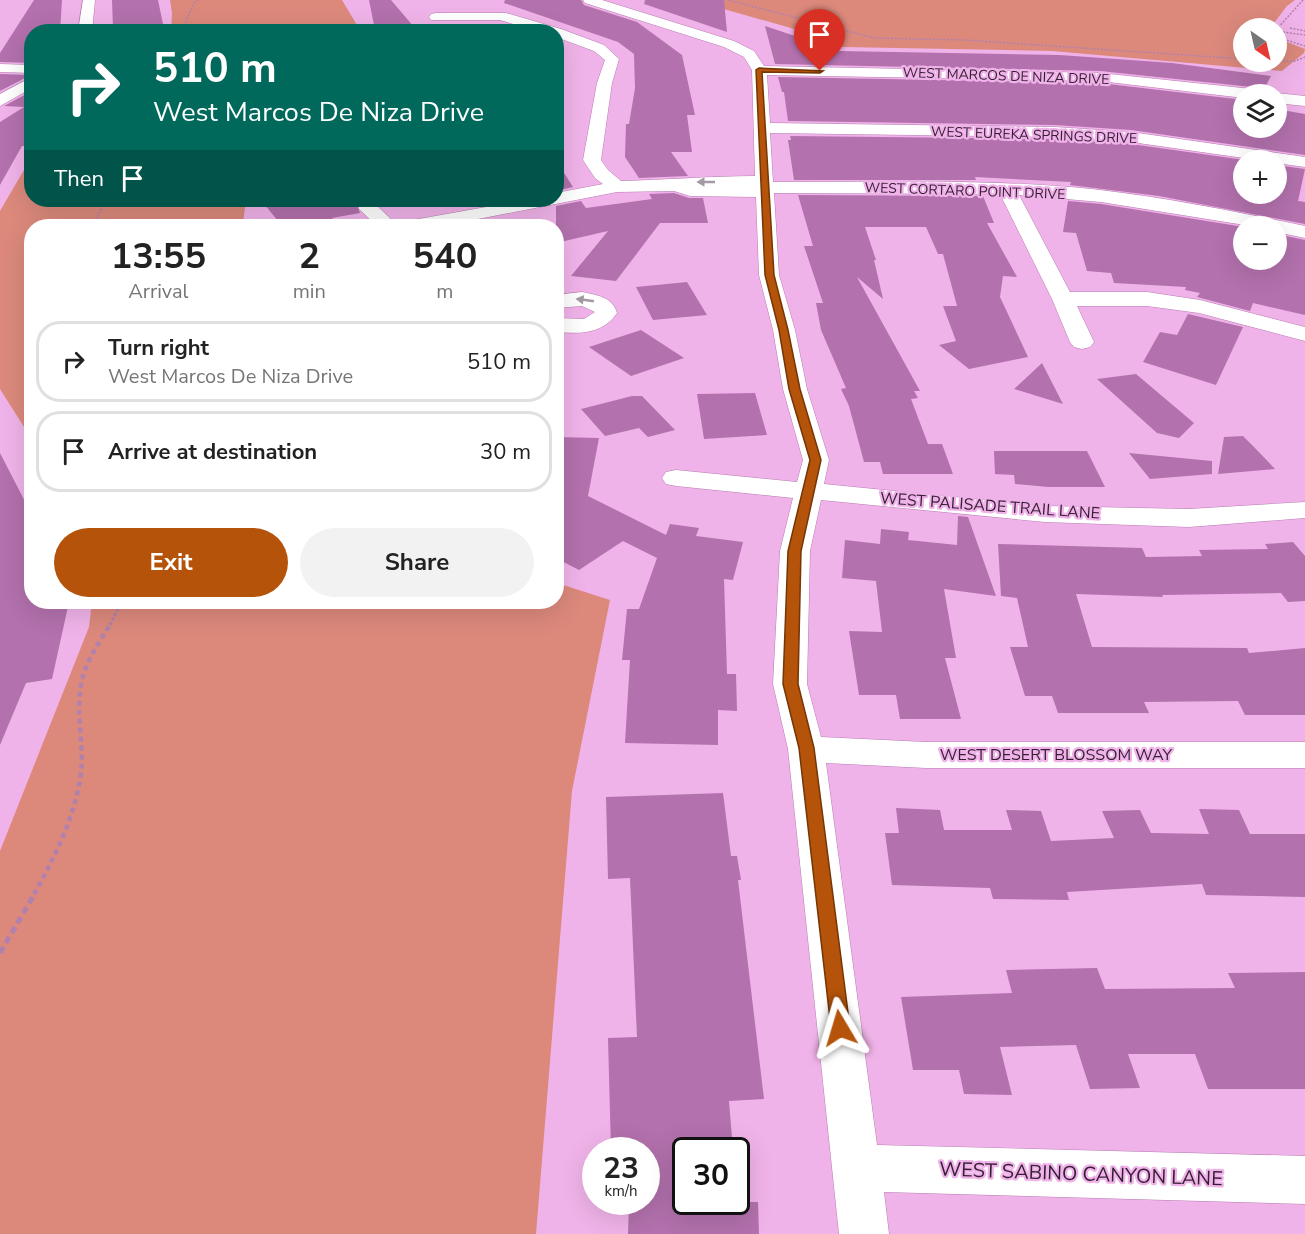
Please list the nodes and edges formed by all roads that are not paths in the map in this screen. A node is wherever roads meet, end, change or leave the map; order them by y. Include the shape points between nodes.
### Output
1 (89, 0) edge
2 (589, 0) edge
3 (86, 24) edge
4 (440, 24) edge
5 (528, 24) edge
6 (564, 35) edge
7 (0, 68) edge
8 (24, 69) edge
9 (759, 70) junction
10 (24, 86) edge
11 (1233, 92) edge
12 (1287, 99) edge
13 (0, 101) edge
14 (1305, 101) edge
15 (761, 128) junction
16 (1305, 162) edge
17 (617, 187) junction
18 (765, 187) junction
19 (1007, 189) junction
20 (564, 197) edge
21 (368, 207) edge
22 (513, 207) edge
23 (381, 219) edge
24 (450, 219) edge
25 (1305, 232) edge
26 (1063, 299) junction
27 (564, 301) edge
28 (564, 325) edge
29 (1305, 334) edge
30 (1082, 342) dead end
31 (676, 478) dead end
32 (807, 491) junction
33 (1305, 510) edge
34 (806, 748) junction
35 (1305, 755) edge
36 (858, 1168) junction
37 (1305, 1180) edge
38 (864, 1234) edge

1 - 3 street
2 - 9 street via 729,44 749,54
4 - 5 street via 433,13 501,16
6 - 17 street via 599,48 612,59 592,160
7 - 8 street
9 - 11 street, WEST MARCOS DE NIZA DRIVE via 1066,76
9 - 15 street
10 - 13 street
12 - 14 street
15 - 16 street, WEST EUREKA SPRINGS DRIVE via 1054,132 1131,137
15 - 18 street
17 - 18 street, WEST CORTARO POINT DRIVE via 692,182
17 - 20 street, WEST CORTARO POINT DRIVE
18 - 19 street, WEST CORTARO POINT DRIVE
18 - 32 street via 769,275 816,460
19 - 25 street, WEST CORTARO POINT DRIVE via 1166,205
19 - 26 street
21 - 23 street
22 - 24 street, WEST CORTARO POINT DRIVE
26 - 29 street via 1147,299 1190,305
26 - 30 street
28 -> 27 street via 589,325 606,313 593,301
31 - 32 street, WEST PALISADE TRAIL LANE
32 - 33 street, WEST PALISADE TRAIL LANE via 1056,514 1189,518
32 - 34 street via 795,551 790,684
34 - 35 street, WEST DESERT BLOSSOM WAY via 926,755
34 - 36 street
36 - 37 street, WEST SABINO CANYON LANE
36 - 38 street

